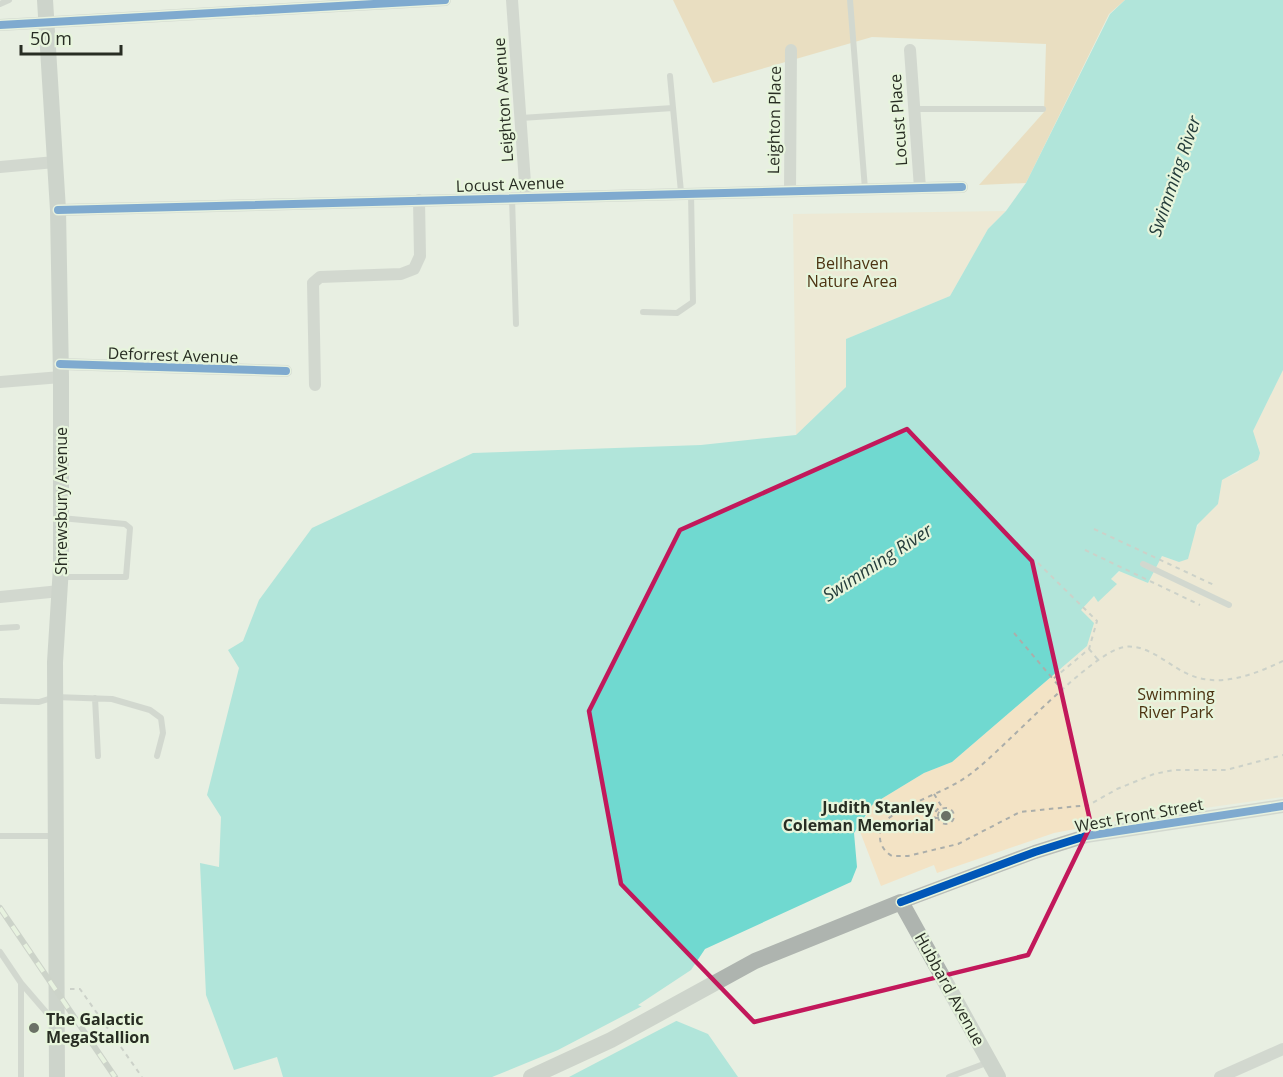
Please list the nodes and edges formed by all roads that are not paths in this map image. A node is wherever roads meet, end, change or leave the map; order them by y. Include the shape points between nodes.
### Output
1 (9, 0) edge
2 (45, 0) edge
3 (445, 0) edge
4 (512, 0) edge
5 (850, 0) edge
6 (0, 4) edge
7 (47, 24) junction
8 (0, 25) edge
9 (791, 50) dead end
10 (910, 50) dead end
11 (670, 76) dead end
12 (673, 108) junction
13 (914, 109) junction
14 (1043, 109) dead end
15 (520, 118) junction
16 (55, 162) junction
17 (0, 167) edge
18 (962, 187) dead end
19 (920, 188) junction
20 (865, 189) junction
21 (790, 190) junction
22 (686, 192) junction
23 (513, 197) junction
24 (526, 197) junction
25 (419, 200) junction
26 (58, 210) junction
27 (643, 312) dead end
28 (516, 324) dead end
29 (60, 371) junction
30 (286, 371) dead end
31 (0, 382) edge
32 (315, 385) dead end
33 (61, 518) junction
34 (1143, 564) dead end
35 (60, 584) junction
36 (0, 597) edge
37 (1229, 606) dead end
38 (17, 627) dead end
39 (0, 628) edge
40 (55, 697) junction
41 (95, 698) junction
42 (0, 700) edge
43 (98, 756) dead end
44 (157, 756) dead end
45 (1283, 806) edge
46 (0, 836) edge
47 (56, 836) junction
48 (901, 902) junction
49 (0, 952) edge
50 (3, 963) edge
51 (21, 983) junction
52 (56, 1024) junction
53 (1283, 1049) edge
54 (990, 1062) junction
55 (21, 1077) edge
56 (57, 1077) edge
57 (531, 1077) edge
58 (949, 1077) edge
59 (998, 1077) edge
60 (1220, 1077) edge

1 - 6 lane
2 - 7 main road, Shrewsbury Avenue
3 - 7 street
4 - 15 street, Leighton Avenue
5 - 20 lane
7 - 8 street
7 - 16 main road, Shrewsbury Avenue
9 - 21 street, Leighton Place
10 - 13 street, Locust Place
11 - 12 lane
12 - 15 lane
12 - 22 lane
13 - 14 lane
13 - 19 street, Locust Place
15 - 24 street, Leighton Avenue
16 - 17 street
16 - 26 main road, Shrewsbury Avenue
18 - 19 street, Locust Avenue
19 - 20 street, Locust Avenue
20 - 21 street, Locust Avenue
21 - 22 street, Locust Avenue
22 - 24 street, Locust Avenue
22 - 27 lane via 693,302 677,313
23 - 24 street, Locust Avenue
23 - 25 street, Locust Avenue
23 - 28 lane
25 - 26 street, Locust Avenue
25 - 32 street via 420,256 414,269 401,274 320,277 314,283
26 - 29 main road, Shrewsbury Avenue
29 - 30 street, Deforrest Avenue
29 - 31 street, Deforrest Avenue
29 - 33 main road, Shrewsbury Avenue
33 - 35 main road, Shrewsbury Avenue
33 - 35 lane via 125,524 130,528 126,577
34 - 37 lane
35 - 36 street
35 - 40 main road, Shrewsbury Avenue
38 - 39 lane
40 - 41 lane
40 - 42 lane via 39,702
40 - 47 main road, Shrewsbury Avenue
41 - 43 lane
41 - 44 lane via 150,710 161,718 163,733
45 - 48 street, West Front Street via 1086,836
46 - 47 lane
47 - 52 main road, Shrewsbury Avenue
48 - 54 main road, Hubbard Avenue
48 - 57 main road, West Front Street via 776,952
49 - 50 lane
50 - 51 lane
51 - 52 lane
51 - 55 lane
52 - 56 main road, Shrewsbury Avenue
53 - 60 street
54 - 58 lane
54 - 59 main road, Hubbard Avenue

